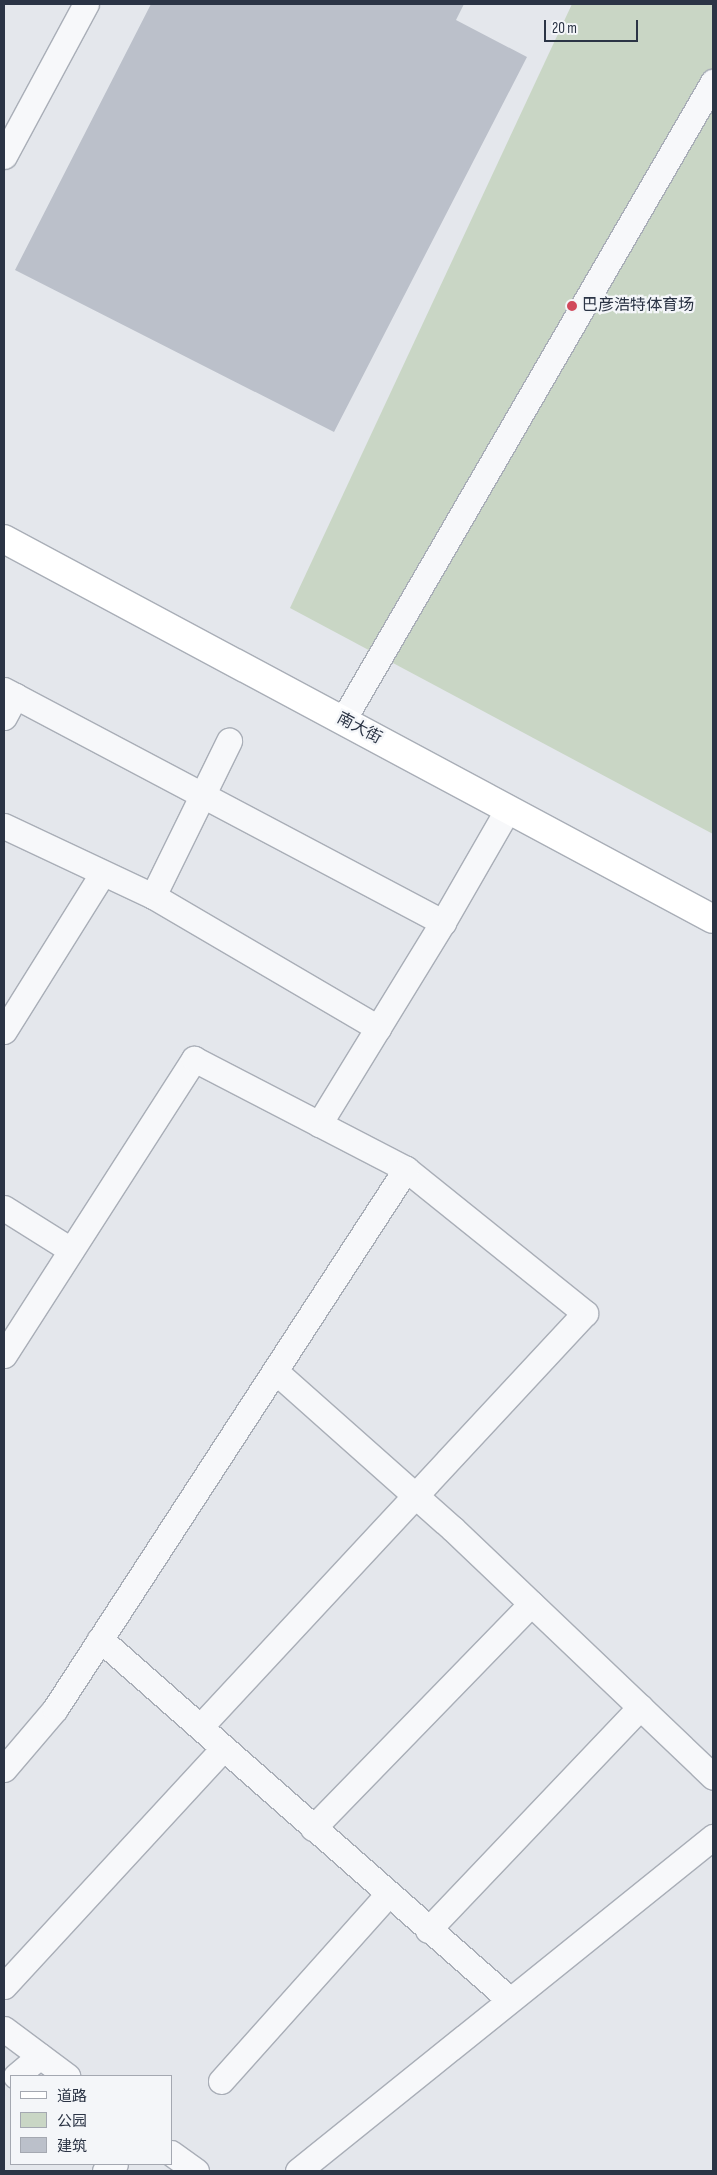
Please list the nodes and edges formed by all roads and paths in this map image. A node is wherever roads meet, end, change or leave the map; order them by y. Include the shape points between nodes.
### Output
1 (86, 4) edge
2 (713, 82) edge
3 (4, 156) edge
4 (4, 539) edge
5 (8, 701) edge
6 (343, 720) junction
7 (229, 741) dead end
8 (204, 796) junction
9 (508, 809) junction
10 (4, 826) edge
11 (102, 874) junction
12 (153, 896) junction
13 (713, 919) edge
14 (444, 922) junction
15 (378, 1028) junction
16 (4, 1031) edge
17 (319, 1124) junction
18 (406, 1170) junction
19 (4, 1208) edge
20 (71, 1250) junction
21 (4, 1355) edge
22 (275, 1371) junction
23 (413, 1494) junction
24 (531, 1604) junction
25 (100, 1639) junction
26 (640, 1707) junction
27 (200, 1727) junction
28 (224, 1748) junction
29 (4, 1768) edge
30 (713, 1777) edge
31 (313, 1828) junction
32 (713, 1838) edge
33 (388, 1894) junction
34 (428, 1930) junction
35 (4, 1986) edge
36 (510, 2000) junction
37 (4, 2029) edge
38 (40, 2056) junction
39 (17, 2075) edge
40 (66, 2075) edge
41 (221, 2081) dead end
42 (172, 2154) edge
43 (196, 2171) edge
44 (298, 2171) edge

1 - 3 street
2 - 6 street
4 - 6 street, 南大街
5 - 8 street
6 - 9 street, 南大街
7 - 8 street
8 - 12 street
8 - 14 street
9 - 13 street, 南大街
9 - 14 street
10 - 11 street
11 - 12 street
11 - 16 street
12 - 15 street
14 - 15 street
15 - 17 street
17 - 18 street
17 - 20 street via 194,1059
18 - 22 street
18 - 23 street via 584,1313
19 - 20 street
20 - 21 street
22 - 23 street
22 - 25 street
23 - 24 street
23 - 27 street
24 - 26 street
24 - 31 street
25 - 27 street
25 - 29 street via 55,1709
26 - 30 street
26 - 34 street
27 - 28 street
28 - 31 street
28 - 35 street
31 - 33 street
32 - 36 street
33 - 34 street
33 - 41 street
34 - 36 street
36 - 44 street
37 - 38 street
38 - 39 street
38 - 40 street
42 - 43 street

